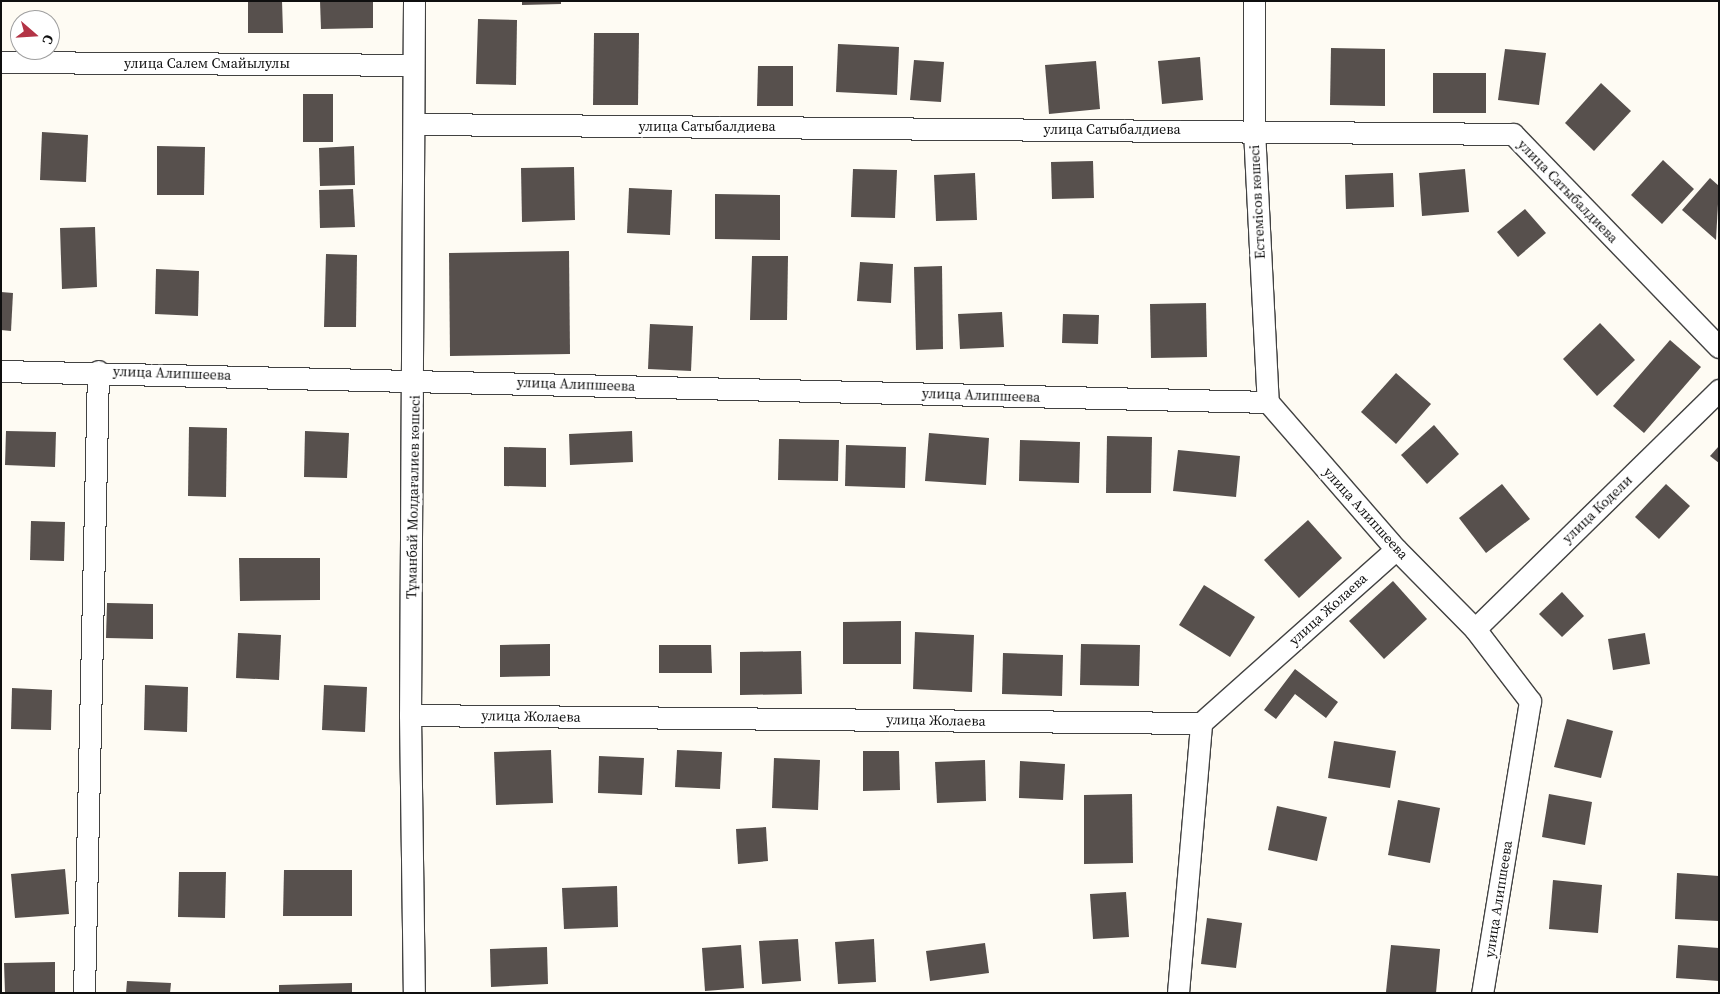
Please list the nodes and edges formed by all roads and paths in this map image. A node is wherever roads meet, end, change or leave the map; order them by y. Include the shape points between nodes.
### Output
1 (414, 1) edge
2 (1254, 1) edge
3 (1, 62) edge
4 (413, 65) junction
5 (415, 124) junction
6 (1254, 130) junction
7 (1719, 347) edge
8 (1, 371) edge
9 (98, 371) junction
10 (414, 379) junction
11 (1719, 390) edge
12 (1268, 402) junction
13 (1396, 549) junction
14 (1475, 629) junction
15 (410, 714) junction
16 (1201, 723) junction
17 (84, 993) edge
18 (414, 993) edge
19 (1178, 993) edge
20 (1482, 993) edge

1 - 4 street, Тұманбай Молдағалиев көшесі
2 - 6 street, Естемісов көшесі
3 - 4 street, улица Салем Смайылулы
4 - 5 street, Тұманбай Молдағалиев көшесі
5 - 6 street, улица Сатыбалдиева
5 - 10 street, Тұманбай Молдағалиев көшесі
6 - 7 street, улица Сатыбалдиева via 1514,134
6 - 12 street, Естемісов көшесі
8 - 9 street, улица Алипшеева
9 - 10 street, улица Алипшеева
9 - 17 street
10 - 12 street, улица Алипшеева
10 - 15 street, Тұманбай Молдағалиев көшесі
11 - 14 street, улица Кодели
12 - 13 street, улица Алипшеева
13 - 14 street, улица Алипшеева
13 - 16 street, улица Жолаева
14 - 20 street, улица Алипшеева via 1530,701
15 - 16 street, улица Жолаева
15 - 18 street, Тұманбай Молдағалиев көшесі
16 - 19 street

